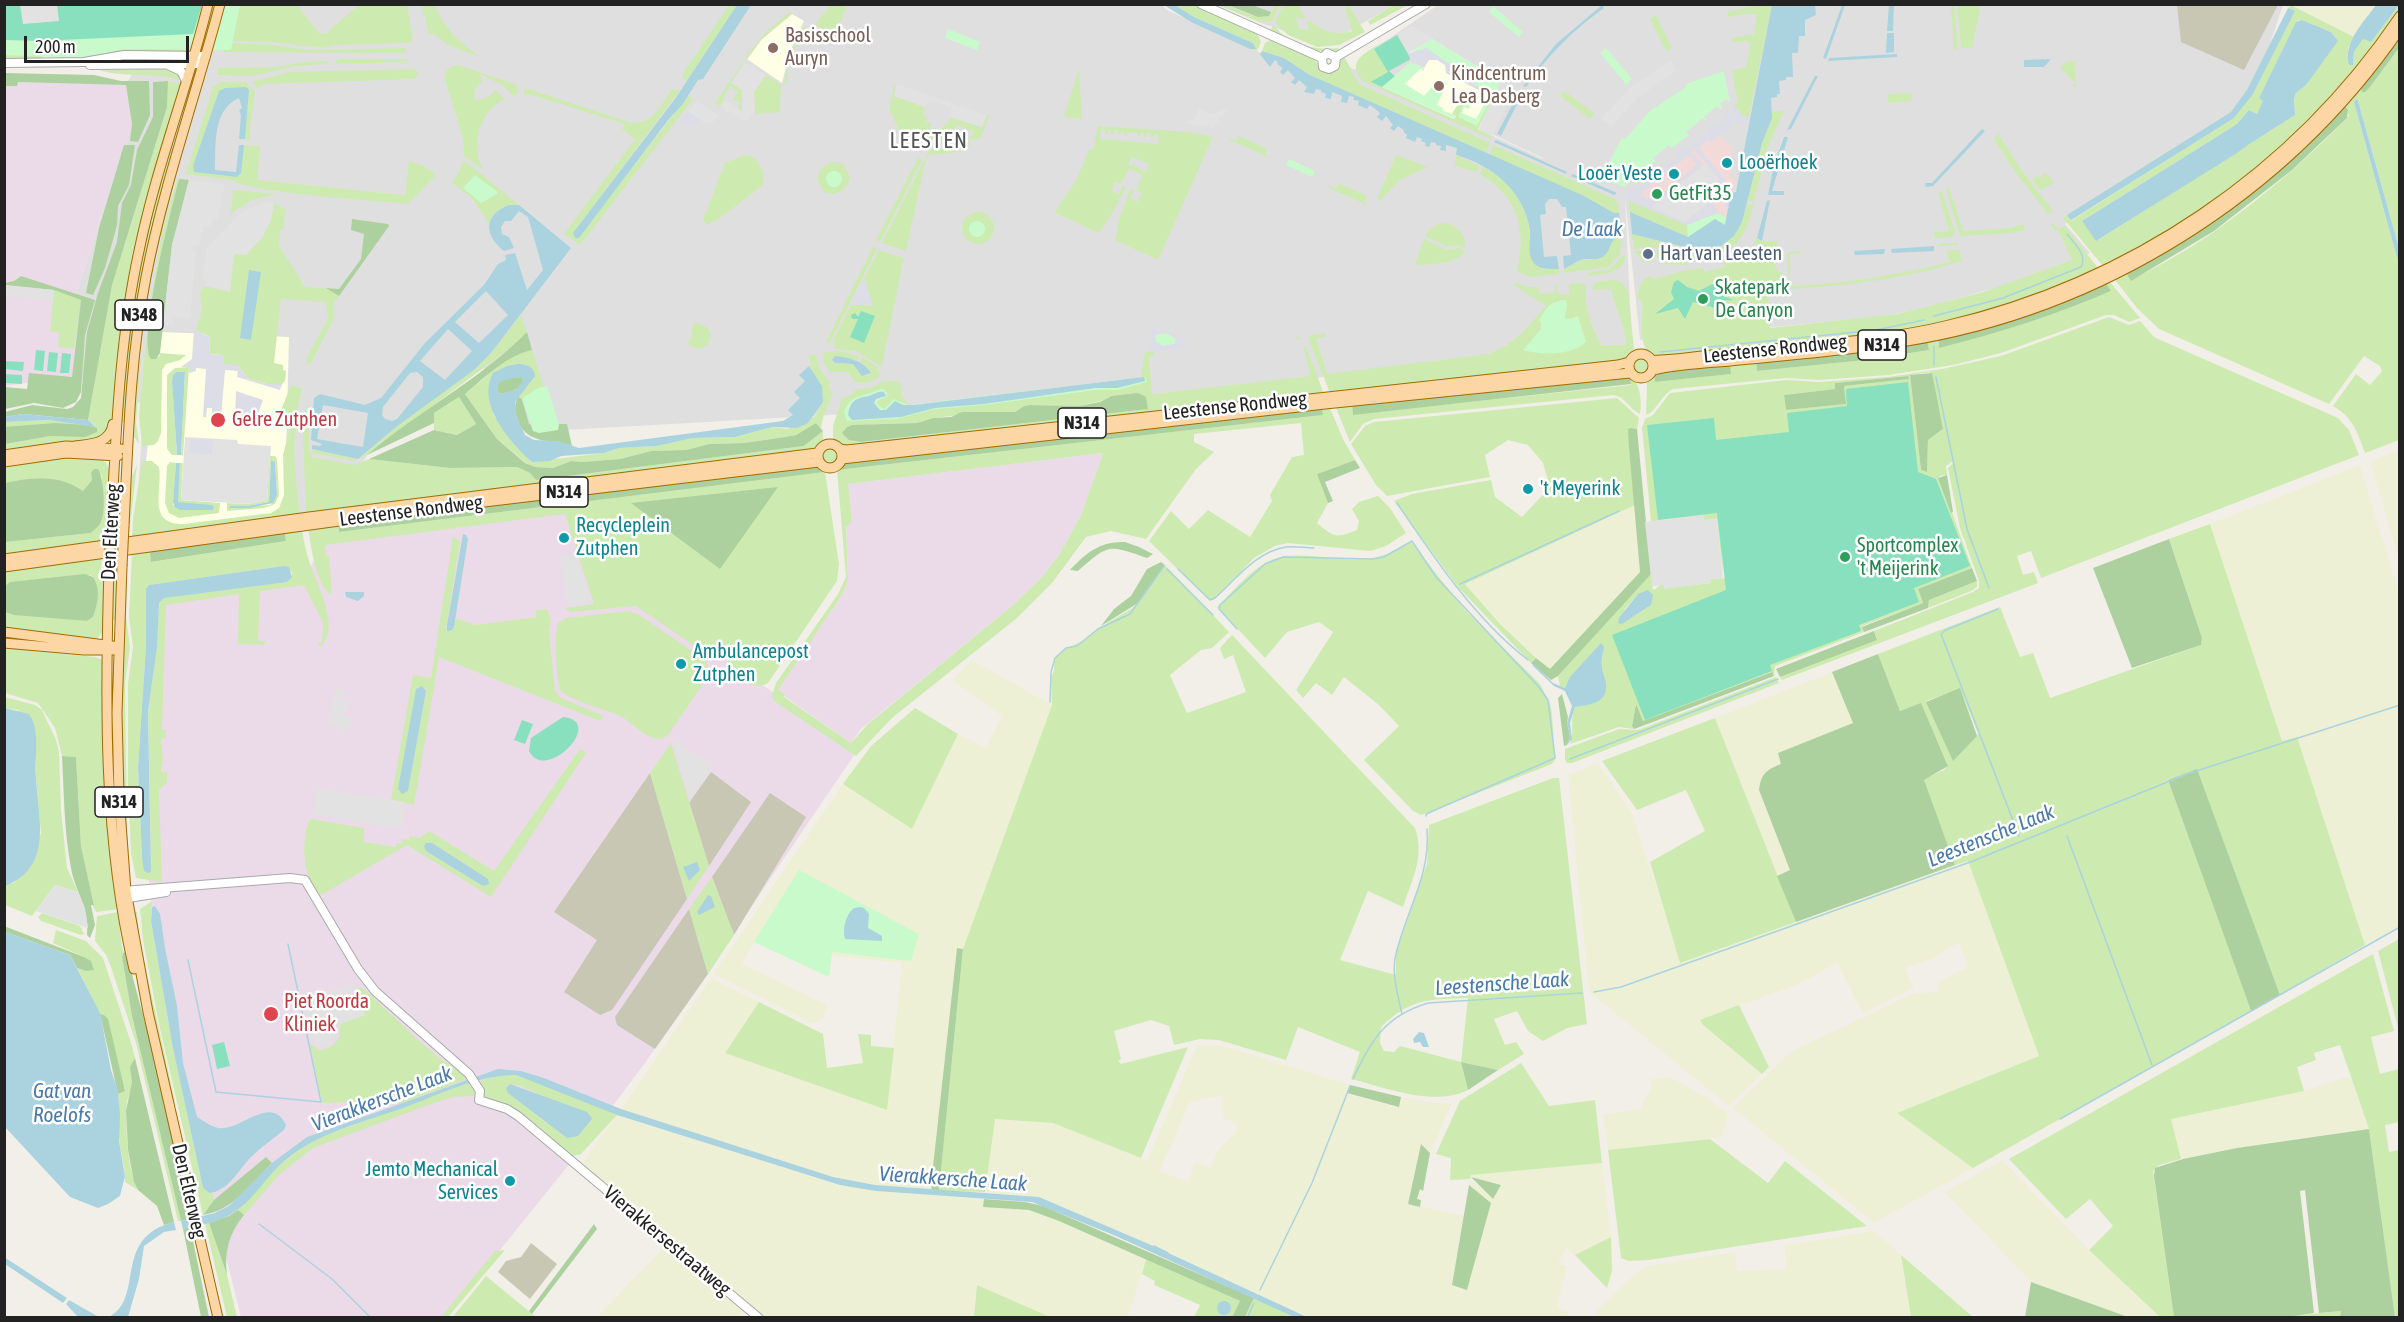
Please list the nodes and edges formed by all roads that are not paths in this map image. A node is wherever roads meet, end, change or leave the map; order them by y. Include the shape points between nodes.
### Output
1 (208, 4) edge
2 (220, 4) edge
3 (1201, 4) edge
4 (1426, 4) edge
5 (2400, 16) edge
6 (2400, 29) edge
7 (1336, 57) junction
8 (1322, 58) junction
9 (192, 60) junction
10 (204, 60) junction
11 (4, 64) edge
12 (166, 64) junction
13 (186, 81) junction
14 (2112, 272) junction
15 (129, 299) junction
16 (1629, 362) junction
17 (1652, 365) junction
18 (1630, 373) junction
19 (1335, 399) junction
20 (1324, 400) junction
21 (75, 446) junction
22 (840, 449) junction
23 (115, 452) junction
24 (128, 453) junction
25 (90, 454) junction
26 (4, 455) edge
27 (818, 458) junction
28 (842, 459) junction
29 (4, 462) edge
30 (113, 483) junction
31 (6, 565) edge
32 (108, 612) junction
33 (4, 632) edge
34 (4, 643) edge
35 (87, 646) junction
36 (111, 648) junction
37 (108, 670) junction
38 (123, 895) junction
39 (218, 1317) edge
40 (759, 1317) edge

1 - 9 main road, Den Elterweg / N348
2 - 10 main road, Den Elterweg / N348
3 - 8 street
4 - 7 street
5 - 14 main road, Leestense Rondweg / N314 via 2336,98 2266,166 2196,219
6 - 14 main road, Leestense Rondweg / N314 via 2337,108 2276,168 2201,225 2163,249
7 - 8 street via 1327,53
7 - 8 street via 1335,66 1329,69 1322,64
9 - 10 street
9 - 11 street via 124,55 91,61
9 - 12 street
9 - 13 main road, Den Elterweg / N348
10 - 24 main road, Den Elterweg / N348 via 160,211 146,276 136,334
11 - 12 street
12 - 13 street via 181,71
13 - 15 main road, Den Elterweg / N348
14 - 17 main road, Leestense Rondweg / N314 via 2024,304 1933,329
15 - 21 main road, N348 via 117,361 111,432 102,441
15 - 23 main road, Den Elterweg / N348
16 - 17 main road, N314 via 1641,354 1647,355
16 - 18 main road
16 - 19 main road, Leestense Rondweg / N314
17 - 18 main road, N314 via 1648,376 1641,379
18 - 19 main road, Leestense Rondweg / N314
19 - 20 main road, Leestense Rondweg / N314
20 - 22 main road, Leestense Rondweg / N314
20 - 28 main road, Leestense Rondweg / N314
21 - 23 main road, N348
21 - 26 main road, N348
22 - 27 main road, N314 via 826,444
22 - 28 main road
23 - 24 main road, N348
23 - 25 main road
23 - 30 main road, Den Elterweg / N348
24 - 36 main road, Den Elterweg / N348, bridge via 122,566
25 - 29 main road via 66,453
25 - 30 main road, N314 via 109,461
27 - 28 main road, N314 via 824,467 832,468
27 - 31 main road, Leestense Rondweg / N314 via 309,517
30 - 32 main road, Den Elterweg / N314, bridge
32 - 35 main road, N314 via 104,637
32 - 36 main road, Den Elterweg / N314
33 - 35 main road
34 - 35 main road
35 - 36 main road
35 - 37 main road via 101,656
36 - 37 main road, Den Elterweg / N314
36 - 38 main road, Den Elterweg / N314
37 - 38 main road, Den Elterweg / N314 via 108,780
38 - 39 main road, Den Elterweg / N314
38 - 40 street, Vierakkersestraatweg via 300,878 308,884 375,992 469,1074 480,1091 479,1100 513,1112

